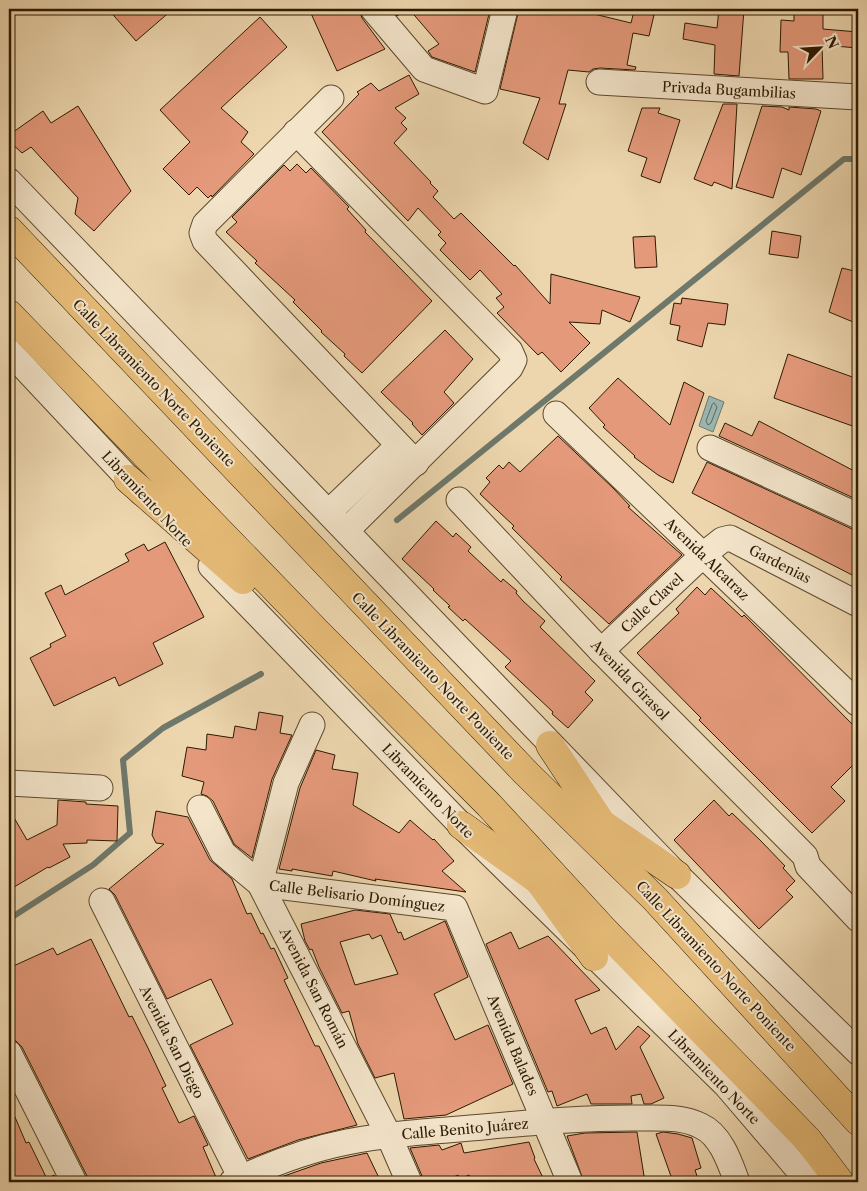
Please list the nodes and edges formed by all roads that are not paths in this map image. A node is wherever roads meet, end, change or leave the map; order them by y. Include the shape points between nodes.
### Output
1 (373, 9) edge
2 (505, 9) edge
3 (599, 82) dead end
4 (858, 97) edge
5 (330, 98) dead end
6 (296, 132) junction
7 (9, 181) edge
8 (9, 230) edge
9 (9, 314) edge
10 (9, 351) edge
11 (556, 414) dead end
12 (398, 446) junction
13 (710, 448) dead end
14 (416, 463) junction
15 (128, 479) junction
16 (356, 486) junction
17 (459, 500) dead end
18 (373, 504) junction
19 (329, 512) junction
20 (858, 516) edge
21 (347, 530) junction
22 (703, 555) junction
23 (858, 604) edge
24 (318, 633) junction
25 (601, 651) junction
26 (857, 703) edge
27 (312, 724) dead end
28 (550, 745) junction
29 (526, 773) junction
30 (9, 783) edge
31 (100, 788) dead end
32 (489, 805) junction
33 (200, 808) dead end
34 (601, 824) junction
35 (461, 825) junction
36 (805, 856) junction
37 (677, 876) junction
38 (537, 878) junction
39 (260, 884) junction
40 (858, 897) edge
41 (655, 899) junction
42 (102, 901) dead end
43 (454, 908) joint
44 (858, 919) edge
45 (604, 930) junction
46 (594, 956) junction
47 (858, 1052) edge
48 (9, 1053) edge
49 (858, 1121) edge
50 (545, 1122) junction
51 (389, 1136) junction
52 (239, 1181) edge
53 (74, 1182) edge
54 (409, 1182) edge
55 (570, 1182) edge
56 (737, 1182) edge
57 (809, 1182) edge
58 (840, 1182) edge

1 - 2 street via 424,69 484,91
3 - 4 street, Privada Bugambilias
5 - 6 street
6 - 12 street via 205,224 202,233 205,241
6 - 14 street via 510,351 514,360 510,368
7 - 19 street
8 - 29 highway, Calle Libramiento Norte Poniente
9 - 24 highway
10 - 15 street, Libramiento Norte
11 - 22 street, Avenida Alcatraz
12 - 14 street
12 - 16 street
13 - 20 street
14 - 18 street
15 - 24 highway via 262,596
15 - 35 street, Libramiento Norte
16 - 18 street
16 - 19 street
17 - 25 street, Avenida Girasol
18 - 21 street
19 - 21 street
21 - 28 street
22 - 23 street, Gardenias via 722,540 730,538
22 - 25 street, Calle Clavel
22 - 26 street, Avenida Alcatraz
24 - 32 highway
25 - 36 street, Avenida Girasol
27 - 39 street via 286,783
28 - 34 highway
28 - 37 street
29 - 34 highway
29 - 41 highway, Calle Libramiento Norte Poniente
30 - 31 street
32 - 38 highway
32 - 45 highway
33 - 39 street, Avenida San Román via 223,853
34 - 37 highway
34 - 41 highway
35 - 38 highway
35 - 46 street, Libramiento Norte
36 - 40 street, Avenida Girasol via 816,854
36 - 44 street, Avenida Girasol via 808,866
37 - 47 street
38 - 45 highway
38 - 46 highway
39 - 43 street, Calle Belisario Domínguez
39 - 51 street, Avenida San Román
41 - 49 highway, Calle Libramiento Norte Poniente
42 - 52 street, Avenida San Diego
43 - 50 street, Avenida Balades
45 - 58 highway via 808,1140
46 - 57 street, Libramiento Norte via 726,1085
48 - 53 street
50 - 51 street, Calle Benito Juárez
50 - 55 street, Avenida Balades
50 - 56 street, Calle Benito Juárez via 620,1117 690,1121 712,1134
51 - 52 street, Calle Benito Juárez via 346,1142 304,1153
51 - 54 street, Avenida San Román

